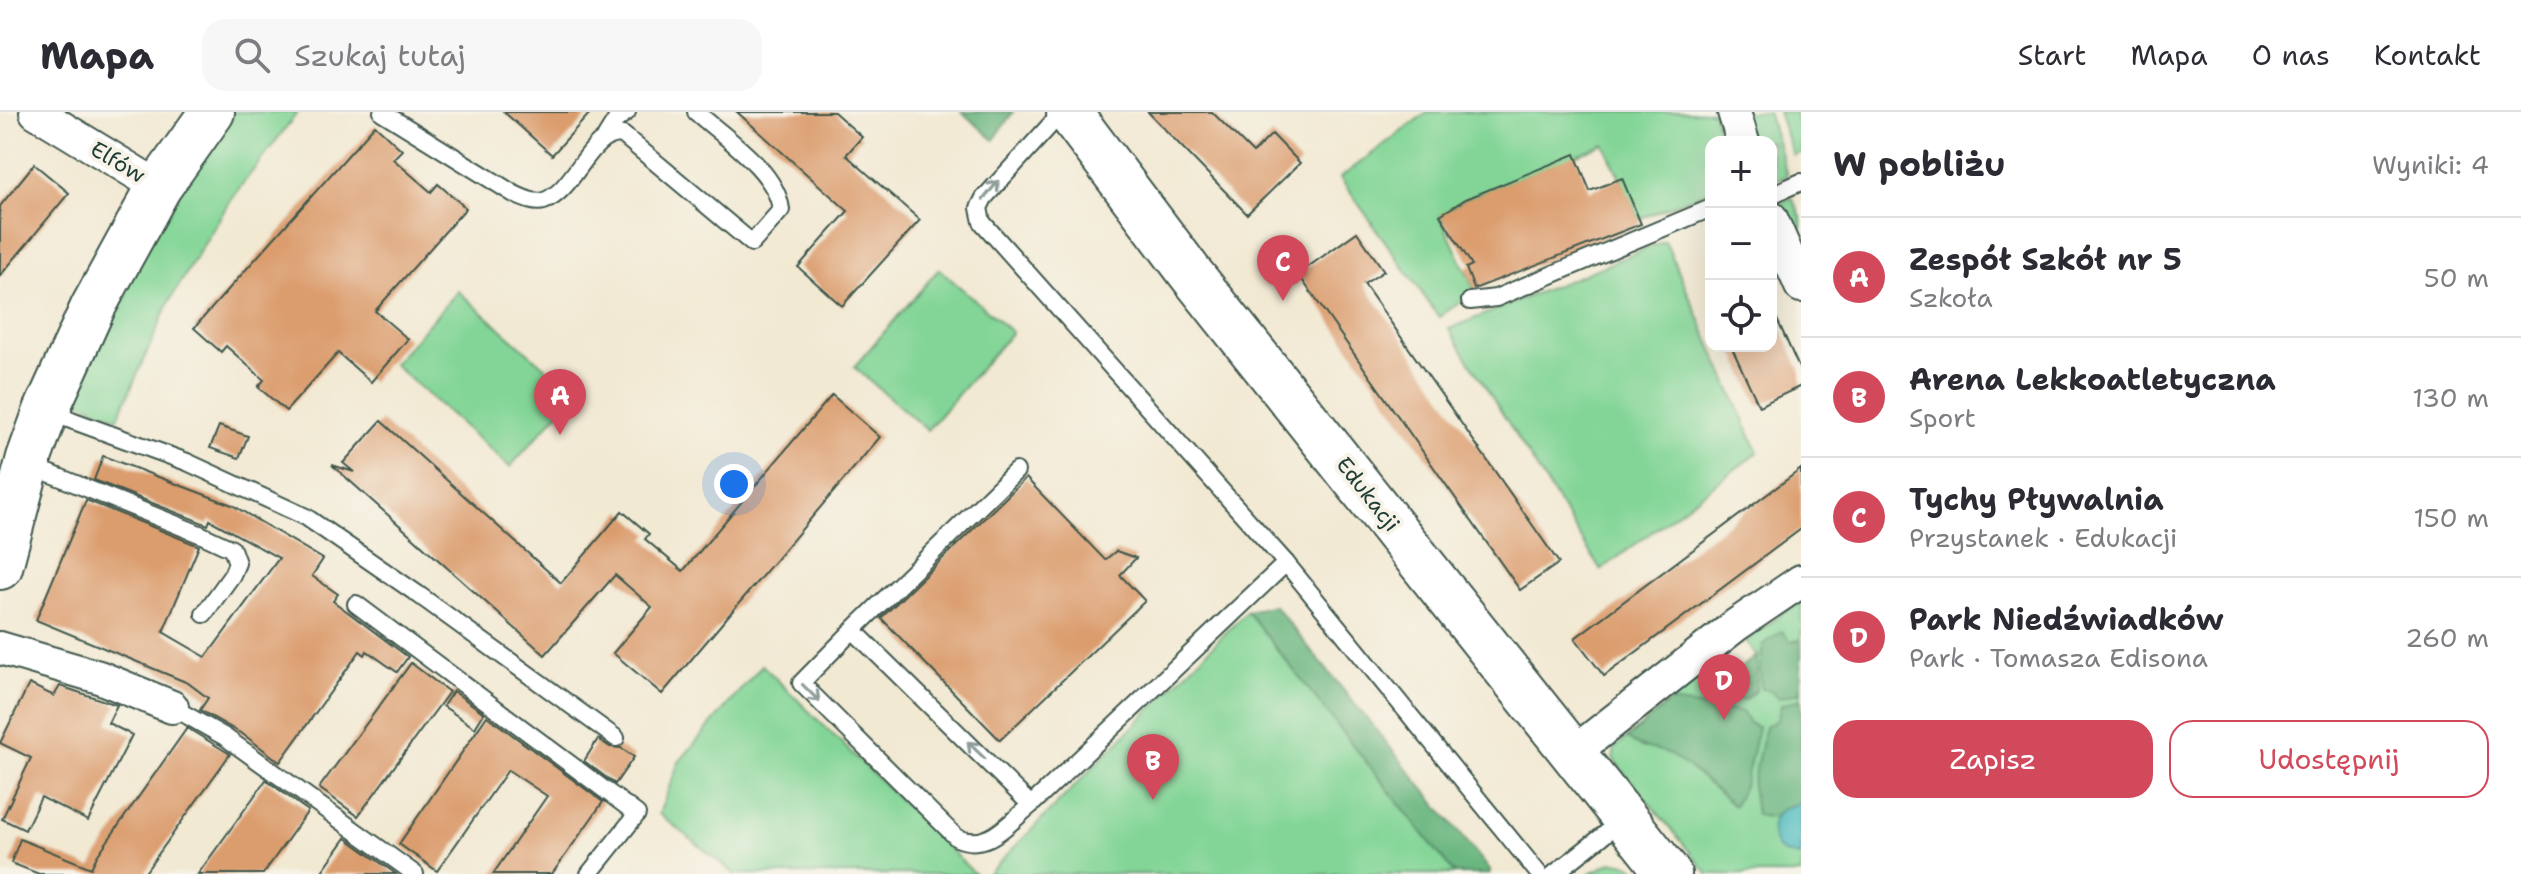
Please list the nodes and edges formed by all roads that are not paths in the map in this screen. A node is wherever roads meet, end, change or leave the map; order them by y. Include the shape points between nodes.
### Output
1 (36, 112) edge
2 (212, 112) edge
3 (382, 112) edge
4 (627, 112) edge
5 (696, 112) edge
6 (1062, 112) edge
7 (1069, 112) edge
8 (1734, 112) edge
9 (606, 136) junction
10 (1741, 136) edge
11 (1801, 182) edge
12 (159, 187) junction
13 (1777, 192) edge
14 (1705, 211) edge
15 (1777, 232) edge
16 (1801, 286) edge
17 (1470, 301) dead end
18 (46, 411) junction
19 (27, 464) junction
20 (1016, 471) dead end
21 (1286, 563) junction
22 (0, 567) edge
23 (1801, 581) edge
24 (356, 604) dead end
25 (204, 614) dead end
26 (853, 630) junction
27 (0, 648) edge
28 (172, 707) joint
29 (616, 738) dead end
30 (1573, 753) junction
31 (1031, 805) junction
32 (1623, 820) junction
33 (415, 874) edge
34 (589, 874) edge
35 (1539, 874) edge
36 (1554, 874) edge
37 (1669, 874) edge

1 - 12 street, Elfów
2 - 12 street
3 - 9 lane via 535,202 553,196
4 - 9 lane
5 - 9 lane via 769,178 780,200 781,210 752,243 623,135
21 -> 6 lane via 982,222 979,208 992,188
7 - 30 street, Edukacji via 1191,274
8 - 10 street
11 - 13 lane
12 - 18 street via 93,307
14 - 17 lane via 1496,298
15 - 16 street
18 - 19 street
18 - 29 lane via 187,462 306,517
19 - 22 street
19 - 25 lane via 232,549 237,563 232,575
20 - 26 lane
21 - 31 lane
21 - 35 lane
23 - 30 street via 1736,625
24 - 34 lane via 637,814
31 -> 26 lane
26 -> 31 lane via 801,683 957,838 972,844 986,840
27 - 28 street via 99,677
28 - 33 lane via 225,737
30 - 32 street, Edukacji
32 - 36 lane
32 - 37 street, Edukacji

